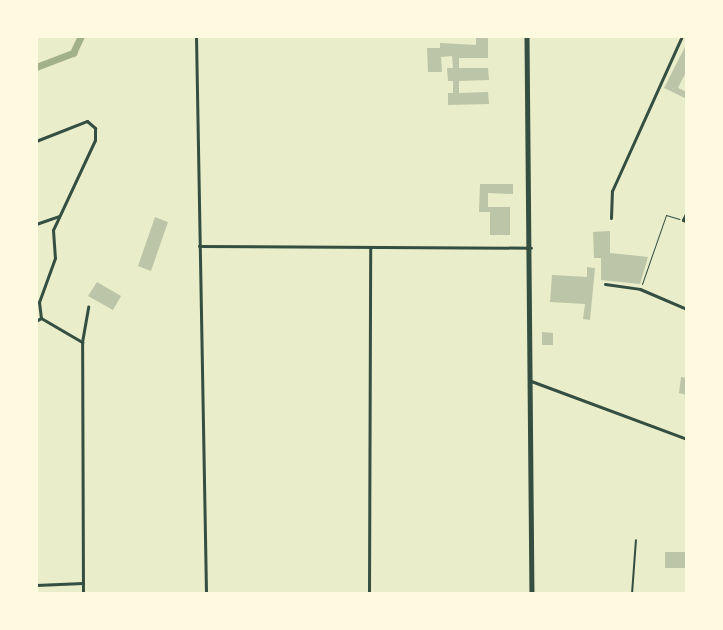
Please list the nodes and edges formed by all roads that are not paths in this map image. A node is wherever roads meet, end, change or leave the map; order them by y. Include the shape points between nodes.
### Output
1 (196, 36) edge
2 (526, 36) edge
3 (682, 36) edge
4 (36, 141) edge
5 (687, 212) edge
6 (59, 216) junction
7 (611, 218) dead end
8 (685, 221) edge
9 (36, 224) edge
10 (199, 246) junction
11 (370, 248) junction
12 (530, 248) junction
13 (605, 284) dead end
14 (88, 307) dead end
15 (687, 309) edge
16 (41, 318) junction
17 (36, 320) edge
18 (82, 342) junction
19 (531, 381) junction
20 (687, 440) edge
21 (636, 540) dead end
22 (83, 583) junction
23 (36, 585) edge
24 (83, 594) edge
25 (206, 594) edge
26 (369, 594) edge
27 (532, 594) edge
28 (632, 594) edge

1 - 10 street
2 - 12 main road
3 - 7 street via 612,191
4 - 6 street via 87,121 96,128 96,140
5 - 8 street
6 - 9 street
6 - 16 street via 53,230 55,258 39,302
10 - 11 street
10 - 25 street
11 - 12 street
11 - 26 street
12 - 19 main road
13 - 15 street via 640,289
14 - 18 street
16 - 17 street
16 - 18 street
18 - 22 street
19 - 20 street
19 - 27 main road
21 - 28 lane
22 - 23 street
22 - 24 street

